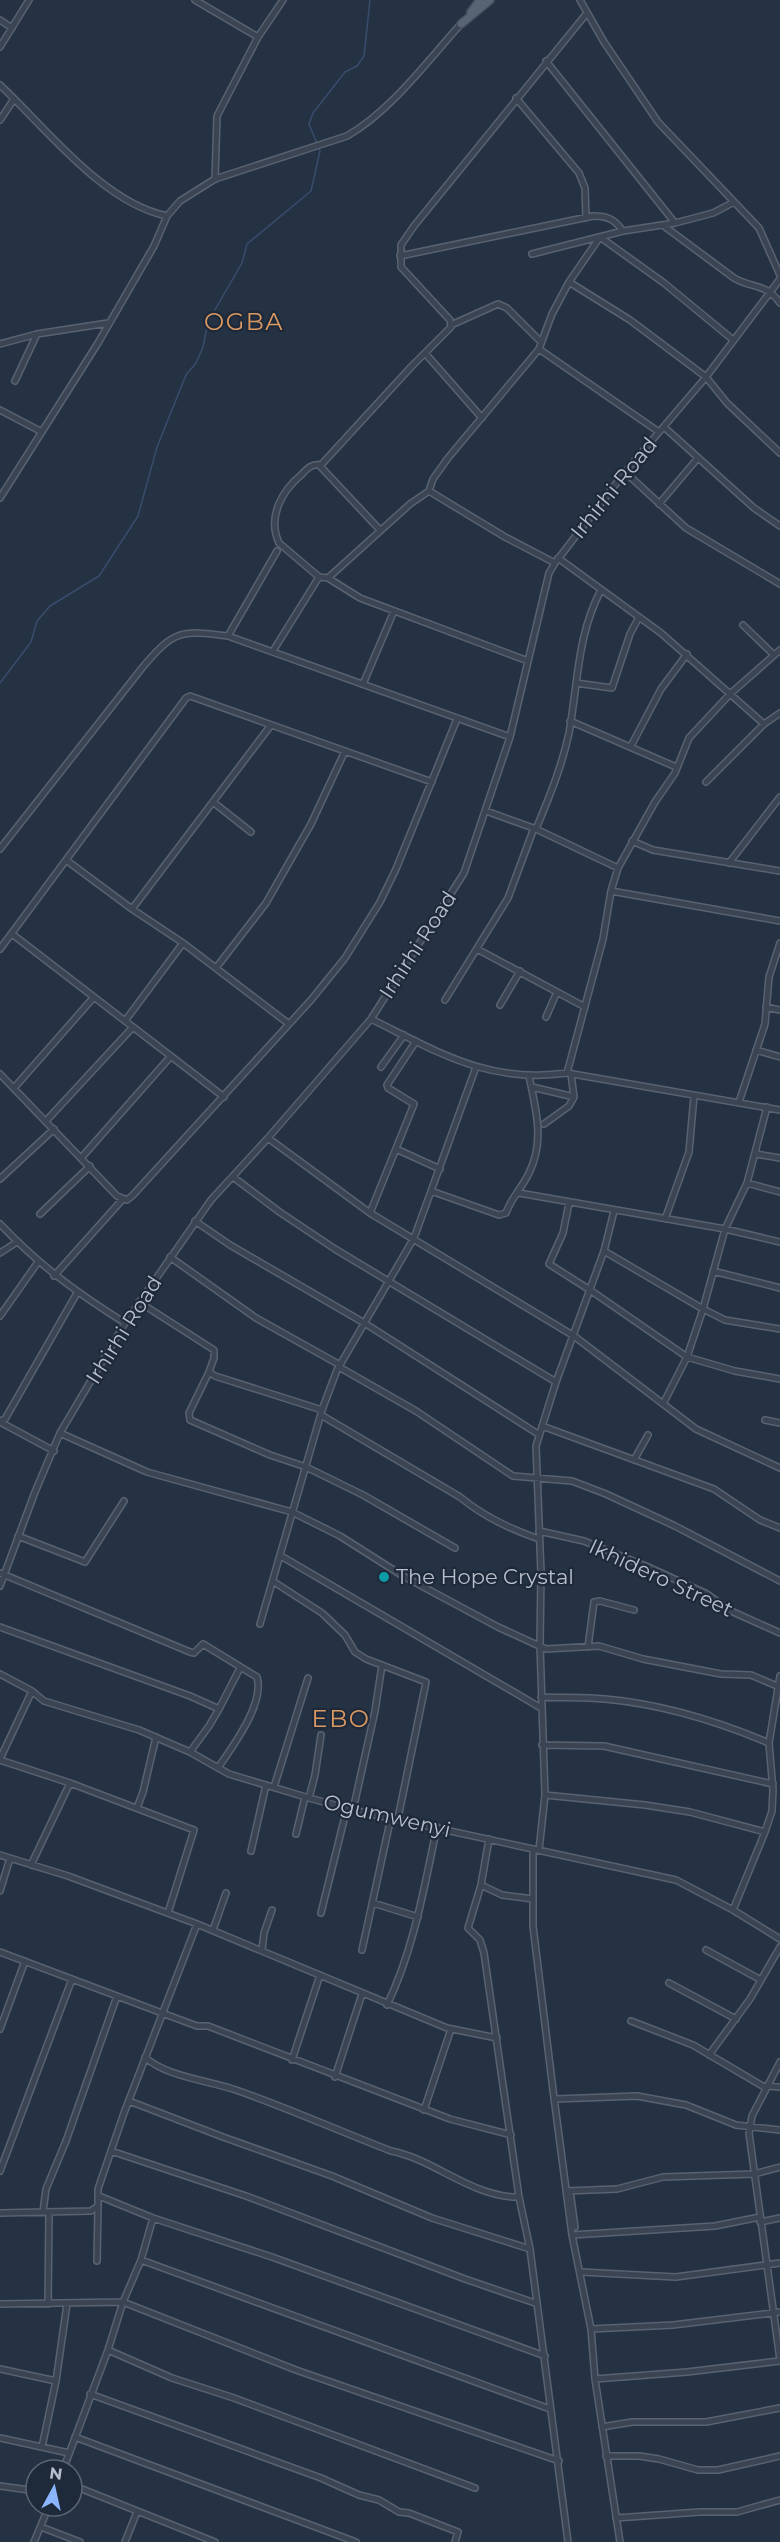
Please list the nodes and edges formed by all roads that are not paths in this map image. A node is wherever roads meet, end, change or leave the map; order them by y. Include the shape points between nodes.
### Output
1 (29, 0) edge
2 (195, 0) edge
3 (283, 0) edge
4 (480, 0) edge
5 (490, 0) edge
6 (580, 0) edge
7 (587, 13) junction
8 (0, 20) edge
9 (461, 24) junction
10 (12, 28) junction
11 (258, 37) junction
12 (0, 47) edge
13 (546, 61) junction
14 (0, 85) edge
15 (516, 98) junction
16 (14, 99) junction
17 (0, 120) edge
18 (215, 178) junction
19 (734, 202) junction
20 (167, 216) junction
21 (586, 218) junction
22 (675, 223) junction
23 (664, 226) junction
24 (623, 231) junction
25 (600, 237) junction
26 (532, 254) dead end
27 (400, 256) junction
28 (780, 277) edge
29 (569, 282) junction
30 (772, 292) junction
31 (780, 303) edge
32 (108, 323) junction
33 (451, 325) junction
34 (37, 334) junction
35 (732, 339) junction
36 (540, 341) junction
37 (0, 344) edge
38 (539, 349) junction
39 (425, 353) junction
40 (706, 377) junction
41 (15, 381) dead end
42 (0, 410) edge
43 (482, 418) junction
44 (664, 427) junction
45 (42, 432) junction
46 (659, 432) junction
47 (780, 453) edge
48 (697, 459) junction
49 (319, 465) junction
50 (625, 472) junction
51 (429, 491) junction
52 (0, 498) edge
53 (659, 504) junction
54 (780, 526) edge
55 (380, 530) junction
56 (277, 551) dead end
57 (556, 560) junction
58 (319, 577) junction
59 (328, 578) junction
60 (780, 584) edge
61 (601, 590) junction
62 (394, 611) junction
63 (639, 617) junction
64 (743, 625) dead end
65 (228, 636) junction
66 (780, 650) edge
67 (273, 651) junction
68 (687, 654) junction
69 (774, 655) junction
70 (528, 661) junction
71 (576, 683) junction
72 (363, 684) junction
73 (730, 694) junction
74 (780, 713) edge
75 (457, 719) junction
76 (570, 721) junction
77 (764, 724) junction
78 (271, 725) junction
79 (510, 737) junction
80 (631, 746) junction
81 (345, 750) junction
82 (676, 767) junction
83 (432, 782) junction
84 (706, 782) dead end
85 (780, 797) edge
86 (213, 802) junction
87 (486, 811) junction
88 (535, 828) junction
89 (251, 832) dead end
90 (632, 841) junction
91 (0, 849) edge
92 (66, 860) junction
93 (729, 863) junction
94 (618, 868) junction
95 (780, 871) edge
96 (611, 891) junction
97 (132, 909) junction
98 (780, 921) edge
99 (12, 934) junction
100 (183, 943) junction
101 (780, 943) edge
102 (0, 949) edge
103 (477, 949) junction
104 (778, 958) edge
105 (216, 968) junction
106 (520, 971) junction
107 (557, 992) junction
108 (94, 997) junction
109 (446, 1000) dead end
110 (500, 1005) dead end
111 (585, 1007) junction
112 (766, 1007) junction
113 (780, 1010) edge
114 (546, 1017) dead end
115 (371, 1019) junction
116 (125, 1021) junction
117 (289, 1024) junction
118 (133, 1027) junction
119 (404, 1035) junction
120 (416, 1041) junction
121 (756, 1050) junction
122 (171, 1056) junction
123 (780, 1057) edge
124 (381, 1067) dead end
125 (476, 1067) junction
126 (0, 1074) edge
127 (569, 1074) junction
128 (529, 1076) junction
129 (532, 1087) junction
130 (14, 1088) junction
131 (224, 1096) junction
132 (574, 1096) junction
133 (694, 1096) junction
134 (739, 1102) junction
135 (767, 1107) junction
136 (780, 1110) edge
137 (46, 1121) junction
138 (544, 1124) dead end
139 (54, 1129) junction
140 (268, 1138) junction
141 (396, 1149) junction
142 (756, 1154) junction
143 (82, 1157) junction
144 (780, 1158) edge
145 (90, 1166) junction
146 (440, 1168) junction
147 (233, 1176) junction
148 (0, 1179) edge
149 (747, 1183) junction
150 (431, 1191) junction
151 (780, 1192) edge
152 (519, 1193) junction
153 (122, 1200) junction
154 (569, 1203) junction
155 (614, 1211) junction
156 (370, 1213) junction
157 (40, 1214) dead end
158 (665, 1219) junction
159 (195, 1221) junction
160 (0, 1224) edge
161 (725, 1229) junction
162 (414, 1238) junction
163 (17, 1242) junction
164 (780, 1242) edge
165 (604, 1251) junction
166 (0, 1253) edge
167 (170, 1257) junction
168 (38, 1262) junction
169 (713, 1271) junction
170 (54, 1276) junction
171 (389, 1280) junction
172 (780, 1288) edge
173 (590, 1290) junction
174 (77, 1293) junction
175 (139, 1302) junction
176 (703, 1310) junction
177 (0, 1316) edge
178 (125, 1323) junction
179 (366, 1324) junction
180 (780, 1329) edge
181 (574, 1336) junction
182 (687, 1357) junction
183 (339, 1366) junction
184 (209, 1372) junction
185 (780, 1379) edge
186 (555, 1382) junction
187 (663, 1404) junction
188 (321, 1413) junction
189 (765, 1420) dead end
190 (0, 1422) edge
191 (780, 1423) edge
192 (542, 1426) junction
193 (60, 1433) junction
194 (538, 1434) junction
195 (648, 1435) dead end
196 (54, 1451) junction
197 (634, 1460) junction
198 (306, 1467) junction
199 (780, 1468) edge
200 (538, 1479) junction
201 (124, 1501) dead end
202 (292, 1512) junction
203 (780, 1528) edge
204 (538, 1531) junction
205 (18, 1536) junction
206 (539, 1539) junction
207 (455, 1548) dead end
208 (281, 1556) junction
209 (2, 1573) edge
210 (780, 1581) edge
211 (274, 1582) junction
212 (0, 1586) edge
213 (634, 1610) dead end
214 (260, 1624) dead end
215 (0, 1627) edge
216 (780, 1633) edge
217 (540, 1645) junction
218 (588, 1647) junction
219 (382, 1665) junction
220 (240, 1668) junction
221 (0, 1674) edge
222 (780, 1676) edge
223 (308, 1678) dead end
224 (777, 1686) junction
225 (32, 1691) junction
226 (541, 1697) junction
227 (541, 1708) junction
228 (219, 1709) junction
229 (321, 1735) dead end
230 (156, 1737) junction
231 (769, 1743) junction
232 (542, 1745) junction
233 (190, 1752) junction
234 (0, 1759) edge
235 (218, 1768) junction
236 (70, 1783) junction
237 (773, 1784) junction
238 (266, 1785) junction
239 (274, 1787) junction
240 (545, 1794) junction
241 (307, 1797) junction
242 (773, 1800) junction
243 (780, 1801) edge
244 (137, 1808) junction
245 (350, 1809) junction
246 (391, 1817) junction
247 (399, 1818) junction
248 (437, 1827) junction
249 (765, 1833) junction
250 (296, 1834) dead end
251 (489, 1839) junction
252 (536, 1850) junction
253 (251, 1851) dead end
254 (0, 1855) edge
255 (10, 1858) junction
256 (31, 1865) junction
257 (480, 1885) junction
258 (0, 1891) edge
259 (226, 1893) dead end
260 (533, 1899) junction
261 (373, 1903) junction
262 (272, 1910) dead end
263 (733, 1910) junction
264 (168, 1913) junction
265 (321, 1913) dead end
266 (418, 1917) junction
267 (197, 1924) junction
268 (213, 1930) junction
269 (780, 1939) edge
270 (780, 1947) edge
271 (262, 1950) junction
272 (362, 1950) dead end
273 (706, 1950) dead end
274 (0, 1952) edge
275 (25, 1961) junction
276 (320, 1975) junction
277 (72, 1979) junction
278 (761, 1980) junction
279 (669, 1983) dead end
280 (362, 1994) junction
281 (117, 1996) junction
282 (387, 2005) junction
283 (162, 2013) junction
284 (736, 2019) junction
285 (631, 2021) dead end
286 (0, 2029) edge
287 (450, 2029) junction
288 (497, 2038) junction
289 (709, 2055) junction
290 (145, 2057) junction
291 (292, 2060) junction
292 (780, 2062) edge
293 (335, 2076) junction
294 (766, 2087) junction
295 (780, 2087) edge
296 (555, 2099) junction
297 (129, 2101) junction
298 (424, 2110) junction
299 (749, 2127) junction
300 (780, 2130) edge
301 (511, 2135) junction
302 (111, 2151) junction
303 (780, 2167) edge
304 (0, 2171) edge
305 (754, 2174) junction
306 (568, 2191) junction
307 (99, 2196) junction
308 (519, 2197) junction
309 (98, 2206) junction
310 (46, 2212) junction
311 (0, 2213) edge
312 (153, 2218) junction
313 (780, 2218) edge
314 (760, 2220) junction
315 (574, 2235) junction
316 (530, 2248) junction
317 (141, 2260) junction
318 (97, 2261) dead end
319 (780, 2263) edge
320 (766, 2266) junction
321 (581, 2272) junction
322 (123, 2302) junction
323 (536, 2303) junction
324 (0, 2304) edge
325 (48, 2304) junction
326 (67, 2304) junction
327 (780, 2312) edge
328 (773, 2314) junction
329 (591, 2329) junction
330 (108, 2350) junction
331 (545, 2356) junction
332 (780, 2361) edge
333 (0, 2370) edge
334 (595, 2379) junction
335 (56, 2380) junction
336 (90, 2394) junction
337 (550, 2409) junction
338 (780, 2409) edge
339 (602, 2427) junction
340 (75, 2437) junction
341 (0, 2438) edge
342 (42, 2446) junction
343 (69, 2453) junction
344 (606, 2456) junction
345 (780, 2456) edge
346 (67, 2458) edge
347 (559, 2461) junction
348 (0, 2486) edge
349 (475, 2488) dead end
350 (24, 2489) edge
351 (84, 2490) edge
352 (780, 2500) edge
353 (137, 2512) junction
354 (44, 2518) edge
355 (616, 2518) junction
356 (41, 2527) junction
357 (34, 2542) edge
358 (80, 2542) edge
359 (125, 2542) edge
360 (215, 2542) edge
361 (356, 2542) edge
362 (455, 2542) edge
363 (568, 2542) edge
364 (620, 2542) edge

1 - 10 street
2 - 11 street
3 - 11 street
4 - 9 main road
5 - 9 main road
6 - 7 street
7 - 13 street
7 - 19 street via 658,122
8 - 10 street
9 - 18 street via 370,120 347,135
10 - 12 street
11 - 18 street via 217,116
13 - 15 street
13 - 22 street
14 - 16 street
15 - 21 street via 579,173 585,188
15 - 27 street via 403,239
16 - 17 street
16 - 20 street via 74,159 120,196 143,210
18 - 20 street via 188,195
19 - 22 street via 713,213
19 - 28 street via 759,228
20 - 32 street via 154,246
21 - 24 street via 609,217
21 - 27 street
22 - 23 street
23 - 24 street
23 - 30 street via 734,278
24 - 25 street
25 - 26 street
25 - 29 street
25 - 35 street
27 - 33 street via 401,267
28 - 30 street, Irhirhi Road
29 - 36 street
29 - 40 street via 630,320
30 - 31 street
30 - 35 street, Irhirhi Road
32 - 34 street
32 - 45 street
33 - 36 street via 498,304
33 - 39 street
34 - 37 street
34 - 41 street
35 - 40 street, Irhirhi Road
36 - 38 street
38 - 43 street
38 - 46 street
39 - 43 street
39 - 49 street
40 - 44 street, Irhirhi Road
40 - 47 street via 727,403
42 - 45 street
43 - 51 street via 443,465
44 - 46 street, Irhirhi Road
44 - 48 street
45 - 52 street
46 - 50 street, Irhirhi Road
48 - 53 street
48 - 54 street
49 - 55 street
49 - 58 street via 312,465 288,485 275,520 279,543
50 - 53 street
50 - 57 street, Irhirhi Road
51 - 55 street
51 - 57 street via 506,537
53 - 60 street via 698,536
55 - 59 street
56 - 65 street
57 - 61 street
57 - 70 street, Irhirhi Road via 549,573
58 - 59 street
58 - 67 street
59 - 62 street via 360,598
61 - 63 street
61 - 71 street via 584,630
62 - 70 street
62 - 72 street
63 - 68 street
63 - 71 street via 612,688
64 - 69 street
65 - 67 street
65 - 91 street via 190,632 178,634 160,646
66 - 69 street
67 - 72 street
68 - 73 street
68 - 80 street via 661,688
69 - 73 street
70 - 79 street, Irhirhi Road
71 - 76 street
72 - 75 street
73 - 77 street
73 - 82 street via 689,738
74 - 77 street
75 - 79 street
75 - 83 street
76 - 80 street
76 - 88 street via 552,790
77 - 84 street
78 - 81 street
78 - 86 street
78 - 92 street via 195,696 186,698
79 - 87 street, Irhirhi Road
80 - 82 street
81 - 83 street
81 - 105 street via 266,903
82 - 90 street
83 - 117 street via 380,902 345,958
85 - 93 street
86 - 89 street
86 - 97 street
87 - 88 street
87 - 115 street, Irhirhi Road via 464,873
88 - 94 street
88 - 103 street via 508,898
90 - 93 street via 653,850
90 - 94 street
92 - 97 street
92 - 99 street
93 - 95 street
94 - 96 street
96 - 98 street
96 - 111 street
97 - 100 street
99 - 102 street
99 - 108 street
100 - 105 street
100 - 116 street
101 - 104 street
103 - 106 street
103 - 109 street
104 - 112 street via 770,977
105 - 117 street
106 - 107 street
106 - 110 street
107 - 111 street
107 - 114 street
108 - 116 street
108 - 130 street
111 - 127 street
112 - 113 street
112 - 121 street
115 - 119 street
115 - 140 street, Irhirhi Road
116 - 118 street
117 - 131 street
118 - 122 street
118 - 137 street
119 - 120 street
119 - 124 street
120 - 125 street
120 - 141 street via 387,1085 414,1104
121 - 123 street
121 - 134 street
122 - 131 street
122 - 143 street
125 - 128 street
125 - 146 street
126 - 130 street
127 - 128 street
127 - 132 street
127 - 133 street
128 - 129 street
129 - 132 street
129 - 152 street via 539,1138 536,1157
130 - 137 street
131 - 153 street via 133,1195
132 - 138 street via 569,1106
133 - 134 street
133 - 158 street via 689,1152
134 - 135 street
135 - 136 street
135 - 142 street
137 - 139 street
139 - 143 street
139 - 148 street
140 - 147 street, Irhirhi Road
140 - 156 street
141 - 146 street
141 - 156 street
142 - 144 street
142 - 149 street
143 - 145 street
145 - 153 street
145 - 157 street
146 - 150 street
147 - 159 street, Irhirhi Road
147 - 171 street via 281,1214
149 - 151 street
149 - 161 street
150 - 152 street via 498,1215 506,1213 511,1199
150 - 162 street
152 - 154 street
153 - 170 street
154 - 155 street
154 - 173 street via 549,1264
155 - 158 street
155 - 165 street
156 - 162 street
158 - 161 street
159 - 167 street, Irhirhi Road
159 - 179 street
160 - 163 street
161 - 164 street
161 - 169 street
162 - 171 street
162 - 181 street
163 - 166 street
163 - 168 street
165 - 173 street
165 - 176 street
167 - 175 street, Irhirhi Road
167 - 183 street via 256,1318
168 - 170 street
168 - 177 street
169 - 172 street
169 - 176 street
170 - 174 street
171 - 179 street
171 - 186 street
173 - 181 street
173 - 182 street
174 - 178 street
174 - 190 street
175 - 178 street, Irhirhi Road
175 - 184 street via 214,1350
176 - 180 street via 725,1320
176 - 182 street
178 - 193 street, Irhirhi Road
179 - 183 street
179 - 194 street
181 - 186 street
181 - 187 street
182 - 185 street
182 - 187 street
183 - 188 street
183 - 200 street via 502,1470 513,1476
184 - 188 street
184 - 198 street via 189,1413 190,1420
186 - 192 street
187 - 199 street via 696,1429
188 - 198 street
188 - 206 street via 477,1511
189 - 191 street
190 - 196 street
192 - 194 street
192 - 197 street
193 - 196 street, Irhirhi Road
193 - 202 street via 147,1472
194 - 200 street
195 - 197 street
196 - 205 street, Irhirhi Road
197 - 203 street via 714,1489 760,1520
198 - 202 street
198 - 207 street
200 - 204 street
200 - 210 street via 572,1481 606,1494
201 - 205 street via 85,1562
202 - 208 street
202 - 217 street via 411,1580
204 - 206 street
204 - 216 street, Ikhidero Street via 584,1541 648,1567
205 - 209 street, Irhirhi Road
206 - 217 street
208 - 211 street
208 - 227 street
209 - 212 street, Irhirhi Road
209 - 220 street via 190,1652 203,1644
211 - 214 street
211 - 219 street via 322,1613 345,1635 355,1652
213 - 218 street via 594,1602
215 - 228 street
217 - 218 street via 555,1650
217 - 226 street
218 - 224 street via 599,1646 643,1659 733,1676 751,1675
219 - 245 street via 375,1711
219 - 247 street via 426,1682
220 - 228 street
220 - 235 street via 257,1677 258,1688 246,1725
221 - 225 street, Ogumwenyi
222 - 224 street
223 - 239 street
224 - 231 street
225 - 230 street, Ogumwenyi via 44,1701
225 - 234 street
226 - 227 street
226 - 231 street via 636,1703 721,1724
227 - 232 street
228 - 233 street
229 - 241 street
230 - 233 street, Ogumwenyi
230 - 244 street
231 - 237 street
232 - 237 street via 604,1746
232 - 240 street
233 - 235 street, Ogumwenyi
234 - 236 street
235 - 238 street, Ogumwenyi
236 - 244 street
236 - 256 street
237 - 242 street
238 - 239 street, Ogumwenyi
238 - 253 street
239 - 241 street, Ogumwenyi
240 - 249 street via 645,1804
240 - 252 street
241 - 245 street, Ogumwenyi
241 - 250 street
242 - 243 street
242 - 249 street
244 - 264 street via 194,1830
245 - 246 street, Ogumwenyi
245 - 265 street
246 - 247 street, Ogumwenyi
246 - 261 street
247 - 248 street, Ogumwenyi
248 - 251 street, Ogumwenyi
248 - 266 street
249 - 263 street
251 - 252 street, Ogumwenyi
251 - 257 street
252 - 260 street
252 - 263 street, Ogumwenyi via 676,1880
254 - 255 street
255 - 256 street
255 - 258 street
256 - 264 street
257 - 260 street via 502,1895
257 - 288 street via 468,1928 480,1940 484,1953
259 - 268 street
260 - 296 street
261 - 266 street
261 - 272 street
262 - 271 street
263 - 269 street, Ogumwenyi
264 - 267 street
266 - 282 street
267 - 268 street
267 - 283 street
268 - 271 street
270 - 278 street
271 - 276 street
273 - 278 street
274 - 275 street
275 - 277 street
275 - 286 street
276 - 280 street
276 - 291 street
277 - 281 street
277 - 304 street
278 - 284 street
279 - 284 street
280 - 282 street
280 - 293 street
281 - 283 street
281 - 310 street via 46,2188
282 - 287 street
283 - 290 street
283 - 291 street via 208,2026
284 - 289 street
285 - 289 street
287 - 288 street
287 - 298 street
288 - 301 street
289 - 294 street
290 - 297 street
290 - 308 street via 165,2069 237,2090 391,2151 417,2157 463,2182
291 - 293 street
292 - 294 street
293 - 298 street
294 - 295 street
294 - 299 street
296 - 299 street via 637,2096 686,2105
296 - 306 street
297 - 302 street
297 - 316 street via 332,2175 432,2218
298 - 301 street
299 - 300 street
299 - 305 street
301 - 308 street
302 - 307 street
302 - 323 street via 246,2196
303 - 305 street
305 - 306 street via 663,2177 617,2189
305 - 314 street
306 - 315 street
307 - 309 street
307 - 312 street
308 - 316 street
309 - 310 street via 91,2211
309 - 318 street
310 - 311 street
310 - 325 street
312 - 317 street
312 - 331 street
313 - 314 street
314 - 315 street
314 - 320 street
315 - 321 street
316 - 323 street
317 - 322 street
317 - 337 street
319 - 320 street
320 - 321 street via 676,2277
320 - 328 street
321 - 329 street
322 - 326 street
322 - 330 street
322 - 347 street via 296,2370
323 - 331 street
324 - 325 street
325 - 326 street
326 - 335 street
327 - 328 street
328 - 329 street
328 - 332 street
329 - 334 street
330 - 336 street
330 - 349 street via 172,2378
331 - 337 street
332 - 334 street
333 - 335 street
334 - 339 street
335 - 342 street
336 - 340 street
336 - 362 street via 458,2532
337 - 347 street
338 - 339 street via 706,2422 632,2422
339 - 344 street
340 - 343 street
340 - 361 street
341 - 342 street
342 - 343 street
343 - 346 street
344 - 345 street via 659,2459 698,2470 718,2470
344 - 355 street
347 - 363 street
348 - 350 street
351 - 353 street
352 - 355 street via 737,2512
353 - 359 street
353 - 360 street
354 - 356 street
355 - 364 street
356 - 357 street
356 - 358 street

